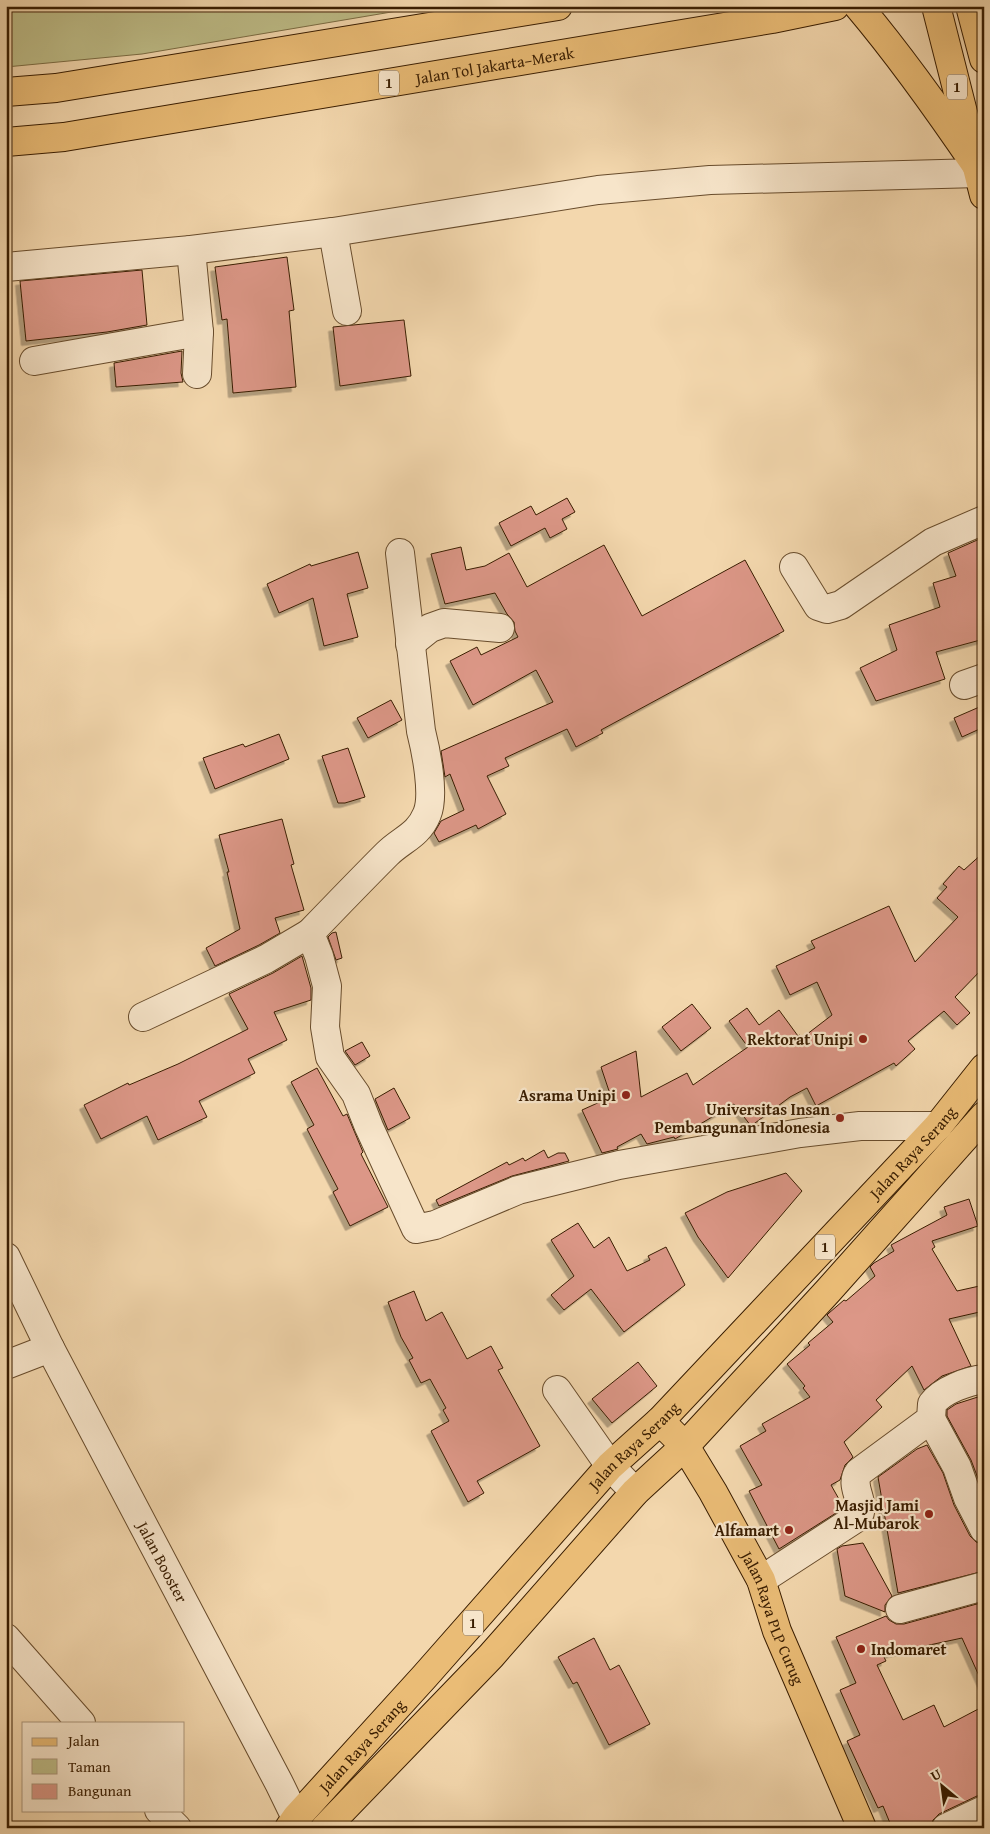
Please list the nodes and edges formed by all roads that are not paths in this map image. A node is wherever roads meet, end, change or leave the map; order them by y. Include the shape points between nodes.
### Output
1 (558, 6) edge
2 (835, 6) edge
3 (858, 6) edge
4 (936, 6) edge
5 (970, 6) edge
6 (984, 58) edge
7 (6, 92) edge
8 (6, 142) edge
9 (980, 179) edge
10 (334, 232) junction
11 (192, 250) junction
12 (6, 267) edge
13 (347, 311) dead end
14 (199, 332) junction
15 (34, 362) dead end
16 (198, 374) dead end
17 (984, 520) edge
18 (400, 553) dead end
19 (794, 567) dead end
20 (500, 628) dead end
21 (410, 644) junction
22 (310, 933) junction
23 (143, 1017) dead end
24 (984, 1068) edge
25 (984, 1116) edge
26 (938, 1126) junction
27 (6, 1257) edge
28 (50, 1348) junction
29 (6, 1365) edge
30 (984, 1379) edge
31 (557, 1390) dead end
32 (931, 1419) junction
33 (660, 1421) junction
34 (685, 1446) junction
35 (610, 1466) junction
36 (635, 1492) junction
37 (981, 1518) edge
38 (761, 1580) junction
39 (984, 1586) edge
40 (900, 1608) dead end
41 (6, 1638) edge
42 (80, 1722) edge
43 (279, 1783) junction
44 (317, 1794) junction
45 (984, 1810) edge
46 (161, 1812) edge
47 (292, 1823) edge
48 (861, 1827) edge
49 (177, 1828) edge
50 (325, 1828) edge
51 (946, 1828) edge

1 - 7 main road via 65,86
2 - 8 main road, Jalan Tol Jakarta–Merak / 1 via 64,137
3 - 9 main road via 926,92
4 - 9 main road, 1
5 - 6 main road, 1
9 - 10 street via 710,180 598,190
10 - 11 street
10 - 13 street
11 - 12 street
11 - 14 street
14 - 15 street
14 - 16 street
17 - 19 street via 934,542 841,605 827,609 818,606
18 - 21 street
20 - 21 street via 444,623 430,628
21 - 22 street via 426,752 428,813 415,833 390,852
22 - 23 street via 266,959
22 - 26 street via 327,986 325,1027 330,1057 356,1094 416,1229 435,1225 518,1190 619,1165 808,1132 860,1126
24 - 26 main road, Jalan Raya Serang / 1
25 - 34 main road, Jalan Raya Serang / 1
26 - 33 main road, Jalan Raya Serang / 1
27 - 28 street, Jalan Booster
28 - 29 street
28 - 43 street, Jalan Booster
30 - 32 street via 940,1396 932,1404
31 - 35 street
32 - 37 street via 957,1467 968,1498
32 - 38 street via 857,1475 854,1483 861,1507 858,1516
33 - 34 main road, Jalan Raya PLP Curug
33 - 35 main road, Jalan Raya Serang / 1
34 - 36 main road, Jalan Raya Serang / 1
34 - 38 main road, Jalan Raya PLP Curug
35 - 36 street
35 - 44 main road, Jalan Raya Serang / 1
36 - 50 main road, Jalan Raya Serang / 1 via 491,1656
38 - 48 main road, Jalan Raya PLP Curug via 777,1631
39 - 40 street
41 - 42 street
43 - 44 street
43 - 47 street, Jalan Booster
44 - 47 main road, Jalan Raya Serang / 1
45 - 51 street
46 - 49 street

